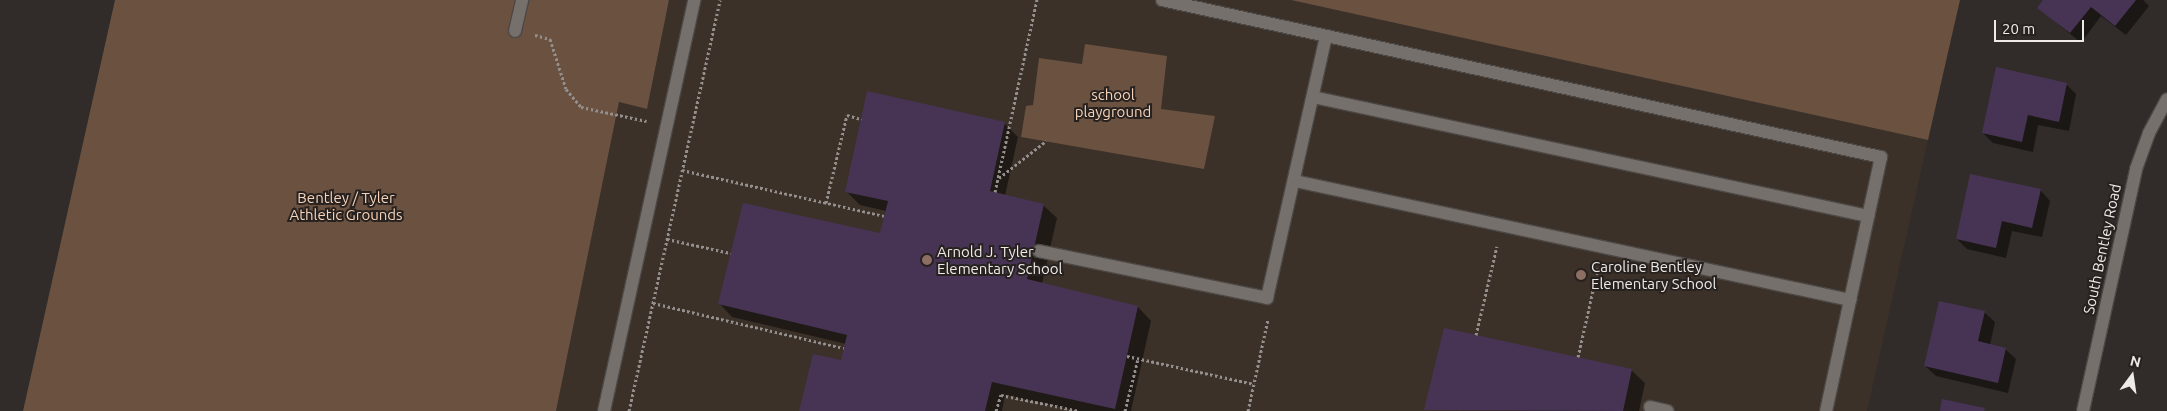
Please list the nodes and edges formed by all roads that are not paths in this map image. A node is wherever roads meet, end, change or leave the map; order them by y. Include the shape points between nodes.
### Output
1 (522, 0) edge
2 (694, 0) edge
3 (1162, 0) edge
4 (515, 31) road end
5 (1326, 37) junction
6 (1313, 97) junction
7 (2167, 99) edge
8 (1295, 181) junction
9 (1868, 216) junction
10 (1039, 251) dead end
11 (1850, 300) junction
12 (1650, 407) dead end
13 (604, 411) edge
14 (1668, 411) edge
15 (1826, 411) edge
16 (2083, 411) edge

1 - 4 street
2 - 13 street
3 - 5 street
5 - 6 street
5 - 9 street via 1881,157
6 - 8 street
6 - 9 street
7 - 16 street, South Bentley Road via 2139,160
8 - 10 street via 1267,298
8 - 11 street
9 - 11 street
11 - 15 street
12 - 14 street

